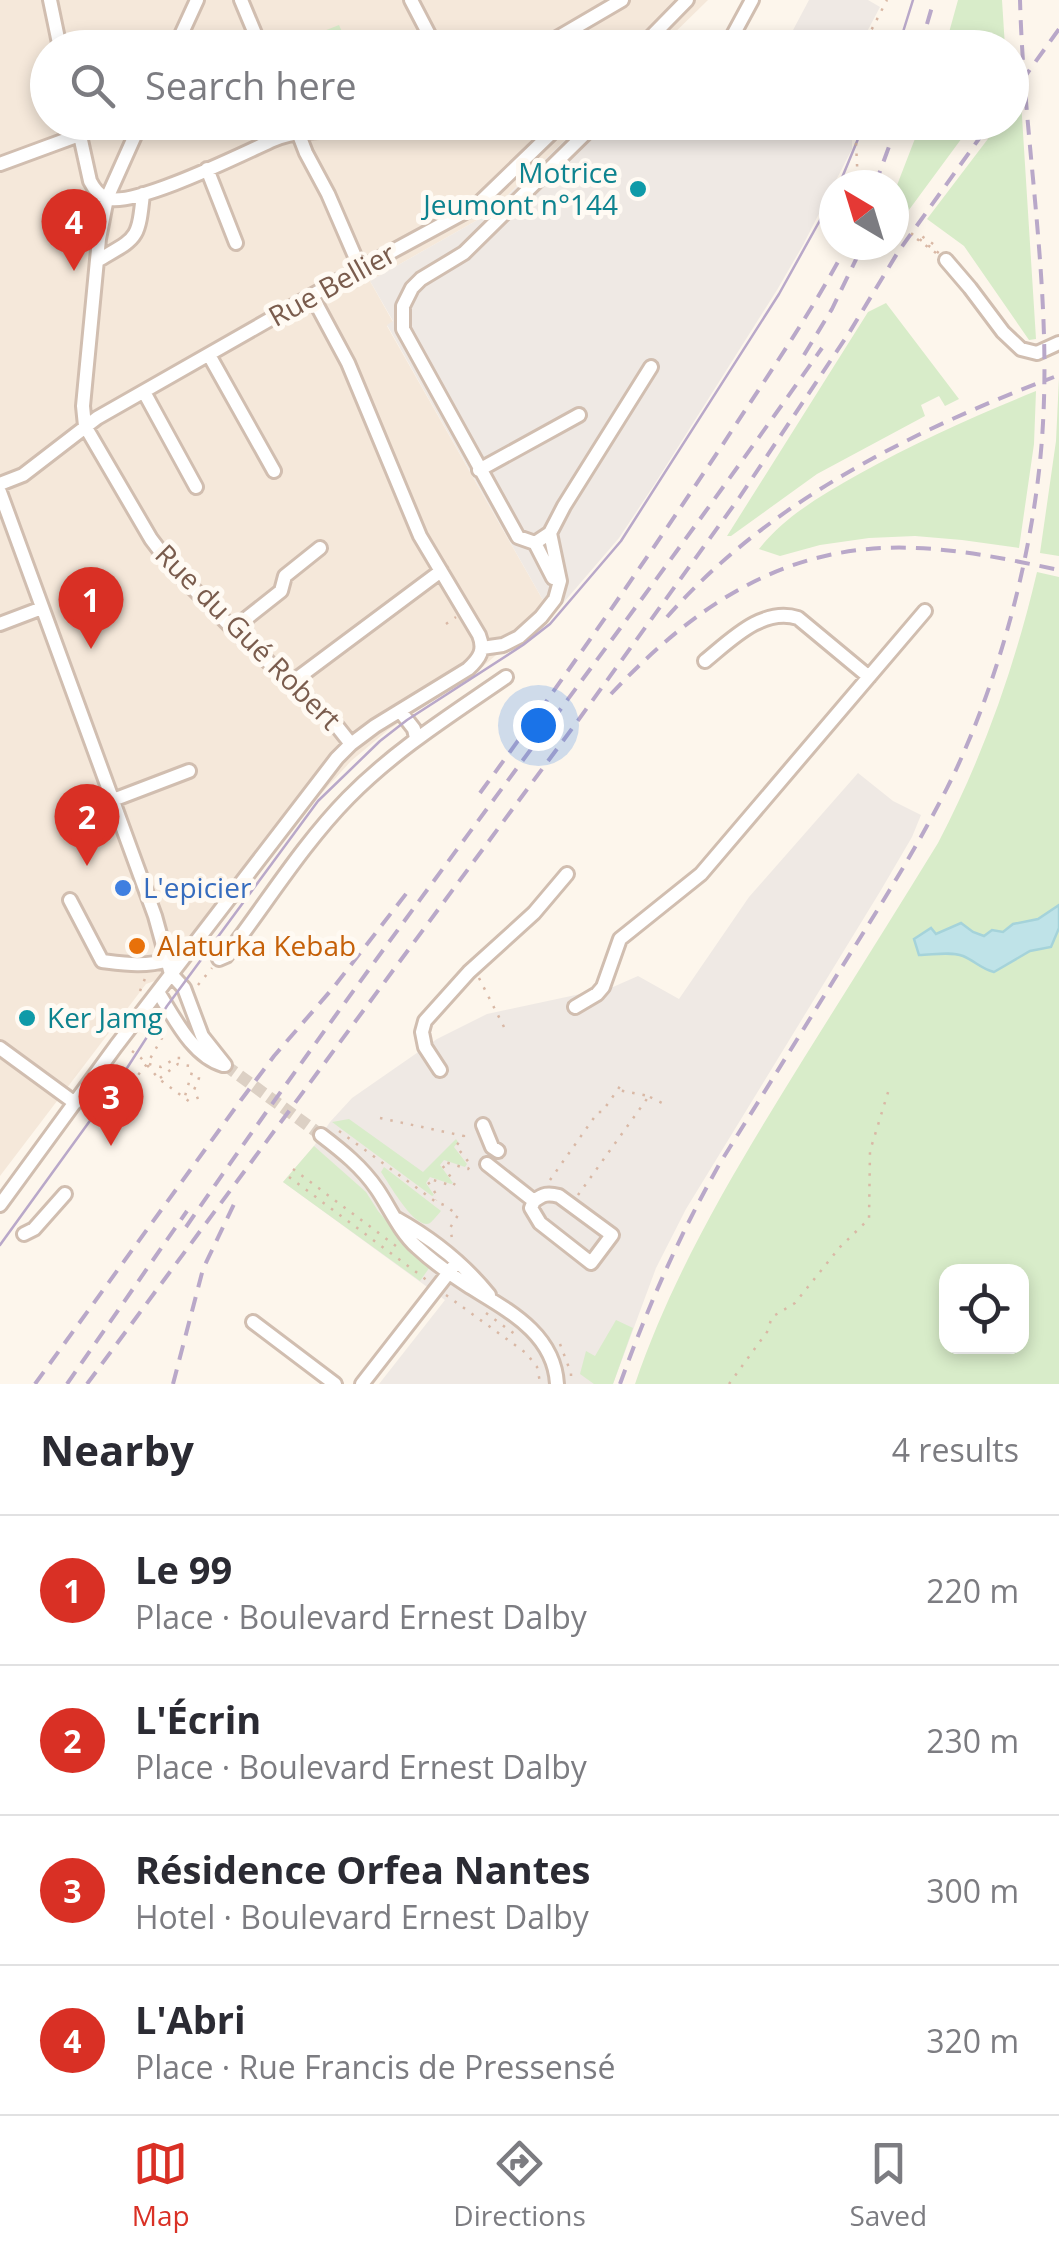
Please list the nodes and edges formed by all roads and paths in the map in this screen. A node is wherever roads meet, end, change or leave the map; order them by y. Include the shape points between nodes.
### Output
1 (50, 0) edge
2 (197, 0) edge
3 (241, 0) edge
4 (410, 0) edge
5 (622, 0) edge
6 (665, 0) edge
7 (687, 0) edge
8 (752, 0) edge
9 (885, 2) edge
10 (676, 11) junction
11 (56, 30) edge
12 (183, 30) edge
13 (254, 30) edge
14 (426, 30) edge
15 (571, 30) edge
16 (658, 30) edge
17 (736, 30) edge
18 (871, 30) edge
19 (53, 140) edge
20 (80, 140) edge
21 (133, 140) edge
22 (274, 140) edge
23 (301, 140) edge
24 (544, 140) edge
25 (579, 140) edge
26 (856, 140) edge
27 (0, 164) edge
28 (208, 169) junction
29 (857, 170) edge
30 (143, 194) junction
31 (107, 198) junction
32 (917, 238) edge
33 (917, 238) edge
34 (917, 238) edge
35 (236, 243) dead end
36 (946, 260) joint
37 (97, 261) junction
38 (360, 268) junction
39 (312, 296) junction
40 (1059, 343) edge
41 (209, 354) junction
42 (652, 368) dead end
43 (144, 392) junction
44 (578, 415) dead end
45 (85, 426) junction
46 (480, 470) junction
47 (274, 471) dead end
48 (0, 484) edge
49 (196, 488) dead end
50 (0, 492) edge
51 (550, 534) junction
52 (534, 543) junction
53 (320, 548) dead end
54 (442, 571) junction
55 (555, 599) junction
56 (42, 608) junction
57 (925, 611) dead end
58 (0, 624) edge
59 (233, 629) junction
60 (482, 648) junction
61 (706, 662) dead end
62 (506, 676) dead end
63 (869, 677) junction
64 (291, 683) junction
65 (400, 710) junction
66 (416, 738) junction
67 (351, 744) junction
68 (189, 771) dead end
69 (112, 800) junction
70 (567, 874) dead end
71 (70, 900) dead end
72 (218, 959) joint
73 (169, 967) junction
74 (474, 968) junction
75 (197, 987) dead end
76 (158, 992) junction
77 (575, 1007) dead end
78 (175, 1017) junction
79 (504, 1027) dead end
80 (126, 1047) dead end
81 (1, 1051) edge
82 (147, 1064) junction
83 (440, 1070) dead end
84 (159, 1079) junction
85 (623, 1082) dead end
86 (889, 1089) dead end
87 (618, 1090) junction
88 (126, 1092) dead end
89 (649, 1096) junction
90 (198, 1099) dead end
91 (186, 1100) junction
92 (194, 1105) dead end
93 (668, 1106) dead end
94 (70, 1108) junction
95 (380, 1118) dead end
96 (483, 1125) dead end
97 (334, 1126) dead end
98 (321, 1136) tunnel mouth
99 (498, 1151) dead end
100 (487, 1164) dead end
101 (293, 1169) dead end
102 (289, 1177) dead end
103 (65, 1194) dead end
104 (539, 1198) junction
105 (436, 1202) junction
106 (0, 1204) edge
107 (571, 1205) junction
108 (24, 1234) dead end
109 (454, 1246) dead end
110 (404, 1252) dead end
111 (453, 1267) junction
112 (436, 1288) junction
113 (481, 1310) dead end
114 (253, 1322) dead end
115 (554, 1336) dead end
116 (524, 1341) dead end
117 (538, 1356) dead end
118 (551, 1381) edge
119 (335, 1384) edge
120 (362, 1384) edge
121 (571, 1384) edge
122 (730, 1384) edge

1 - 11 street
2 - 12 street
3 - 13 street
4 - 14 street
5 - 15 street
6 - 10 street
7 - 10 street
8 - 17 street
9 - 18 path
10 - 16 street
19 - 27 street
20 - 31 street via 90,182
21 - 31 street
22 - 28 street
23 - 38 street
24 - 38 street, Rue Bellier via 476,206
25 - 46 street via 464,254 416,283 403,306 404,334
26 - 29 path, bridge
28 - 30 street
28 - 35 street
30 - 31 street
30 - 37 street via 133,239
31 - 37 street
32 - 33 path, bridge via 943,256 946,252 920,235
34 - 36 path, bridge
36 - 40 street via 1020,349 1037,353
37 - 45 street
38 - 39 street, Rue Bellier
39 - 41 street, Rue Bellier
39 - 54 street
41 - 43 street, Rue Bellier
41 - 47 street
42 - 51 street
43 - 45 street, Rue Bellier
43 - 49 street
44 - 46 street
45 - 48 street, Rue Bellier via 23,475
45 - 59 street, Rue du Gué Robert via 151,539
46 - 52 street via 518,537
50 - 56 street
51 - 52 street
51 - 55 street via 560,581
52 - 55 street via 556,582
53 - 59 street
54 - 60 street
54 - 64 street
55 - 60 street via 519,637
56 - 58 street
56 - 69 street
57 - 63 street
59 - 64 street, Rue du Gué Robert
60 - 65 street via 468,669
61 - 63 street via 749,628 786,615
62 - 66 street
63 - 77 street via 700,874 620,939 604,987
64 - 67 street, Rue du Gué Robert
65 - 66 street
65 - 67 street
66 - 72 street via 346,800
67 - 73 street
68 - 69 street
69 - 73 street
70 - 74 street
71 - 73 street via 102,961
72 - 75 path
73 - 76 street
73 - 78 street via 202,1036 225,1065 202,1054
74 - 79 path
74 - 83 street via 422,1026 425,1047
76 - 78 street
76 - 94 street
78 - 82 path
80 - 82 path
81 - 94 street via 50,1084
82 - 84 path
82 - 88 path
82 - 90 path via 195,1062
84 - 91 path
84 - 91 path via 178,1064 190,1066
85 - 87 path
86 - 122 path via 870,1151 869,1218 794,1303 772,1317
87 - 89 path
87 - 104 path
89 - 93 path
89 - 107 path
91 - 92 path
94 - 106 street
95 - 105 path via 464,1136 456,1146 471,1165 442,1165 456,1184 430,1179
96 - 99 street
97 - 105 path
98 - 111 street via 362,1169 416,1246
100 - 104 street
101 - 110 path
102 - 112 path
103 - 108 street
104 - 107 street via 559,1196
104 - 107 street via 531,1208 540,1223 591,1263 612,1234
105 - 109 path via 458,1214 450,1228
111 - 112 street
111 - 118 street via 473,1275 537,1336 549,1353
112 - 118 path via 523,1351 540,1382
112 - 120 street
113 - 116 path
114 - 119 street
115 - 121 path
117 - 118 path

